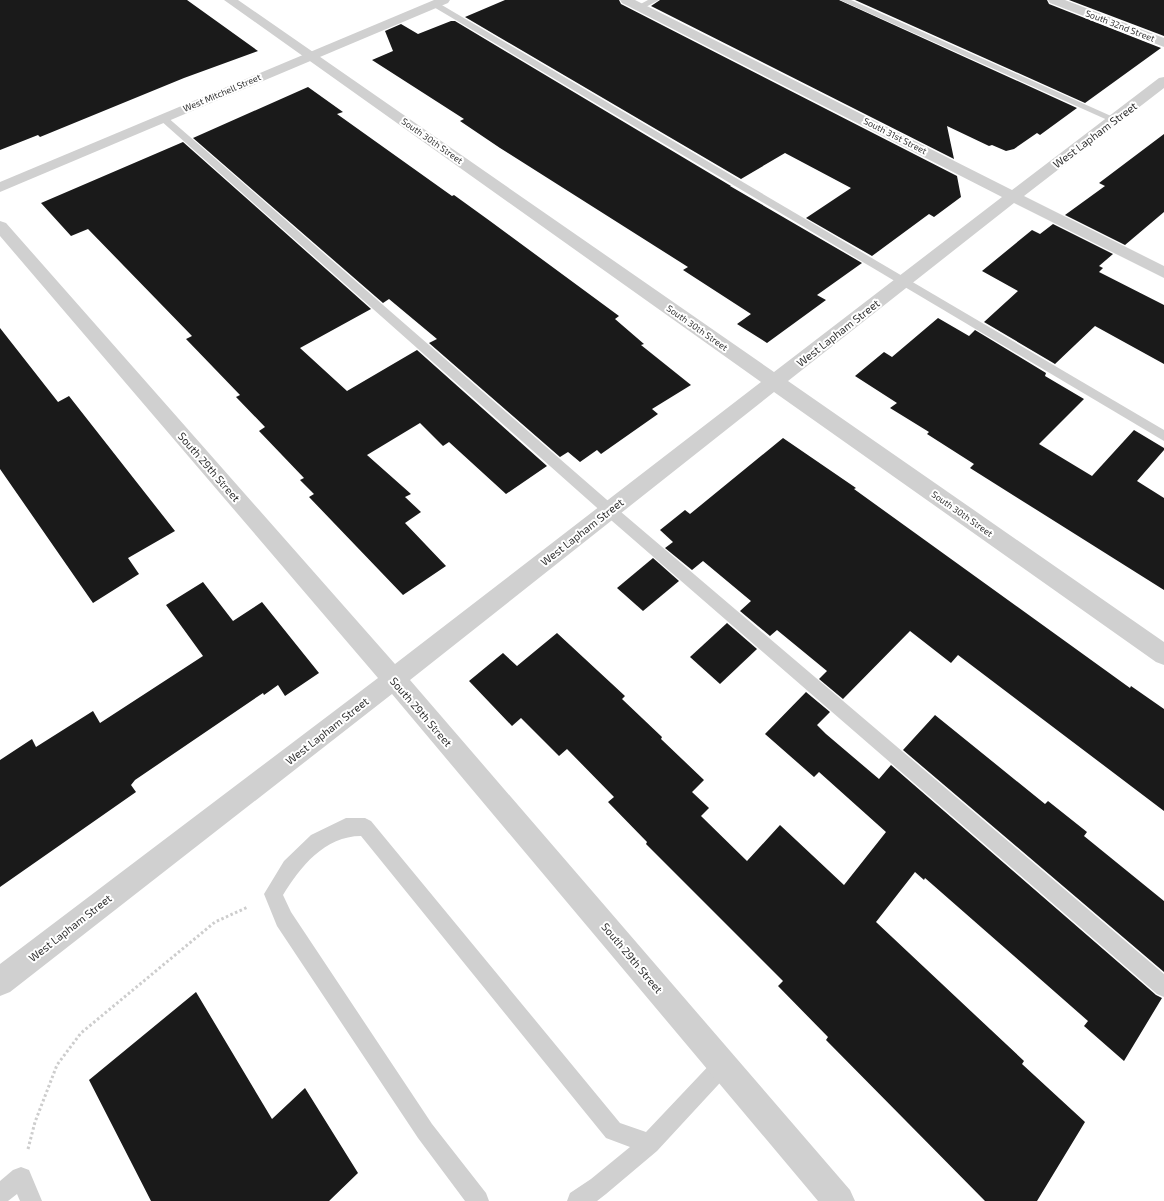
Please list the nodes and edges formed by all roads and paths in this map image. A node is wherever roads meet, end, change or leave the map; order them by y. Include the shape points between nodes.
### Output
1 (230, 0) edge
2 (626, 0) edge
3 (655, 0) edge
4 (844, 0) edge
5 (1054, 0) edge
6 (439, 2) edge
7 (639, 7) junction
8 (1164, 43) edge
9 (310, 56) junction
10 (1164, 81) edge
11 (163, 118) junction
12 (1115, 120) junction
13 (0, 187) edge
14 (1014, 196) junction
15 (0, 226) edge
16 (1164, 273) edge
17 (902, 282) junction
18 (775, 383) junction
19 (1164, 436) edge
20 (609, 510) junction
21 (1164, 655) edge
22 (394, 679) junction
23 (273, 894) junction
24 (0, 982) edge
25 (1164, 988) edge
26 (723, 1065) junction
27 (650, 1144) junction
28 (21, 1178) junction
29 (0, 1194) edge
30 (31, 1201) edge
31 (478, 1201) edge
32 (578, 1201) edge
33 (839, 1201) edge

1 - 9 street, South 30th Street
2 - 7 street, South 31st Street
3 - 7 lane
4 - 12 lane
5 - 8 street, South 32nd Street
6 - 9 street, West Mitchell Street
6 - 17 lane
7 - 14 street, South 31st Street
9 - 11 street, West Mitchell Street
9 - 18 street, South 30th Street
10 - 12 street, West Lapham Street
11 - 13 street, West Mitchell Street
11 - 20 lane
12 - 14 street, West Lapham Street
14 - 16 street, South 31st Street
14 - 17 street, West Lapham Street
15 - 22 street, South 29th Street
17 - 18 street, West Lapham Street
17 - 19 lane
18 - 20 street, West Lapham Street
18 - 21 street, South 30th Street
20 - 22 street, West Lapham Street
20 - 25 lane
22 - 24 street, West Lapham Street
22 - 26 street, South 29th Street
23 - 27 lane via 290,867 317,841 346,827 365,827 613,1131
23 - 28 path via 215,922 81,1033 57,1065 35,1122
23 - 31 lane via 284,919 425,1130
26 - 27 lane
26 - 33 street, South 29th Street
27 - 32 lane via 600,1187
28 - 29 lane
28 - 30 lane

